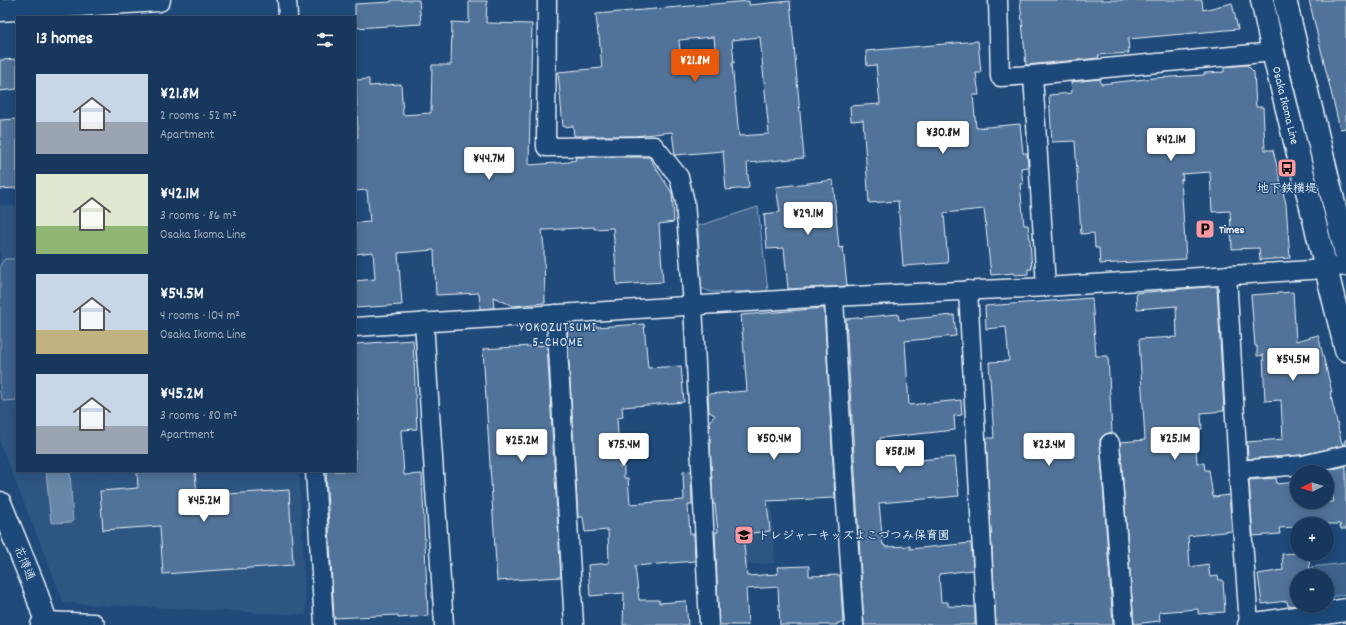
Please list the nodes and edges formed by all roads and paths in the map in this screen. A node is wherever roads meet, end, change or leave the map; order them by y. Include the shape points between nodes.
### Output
1 (159, 0) edge
2 (287, 0) edge
3 (547, 0) edge
4 (998, 0) edge
5 (1262, 0) edge
6 (1285, 0) edge
7 (0, 10) edge
8 (288, 16) edge
9 (1273, 52) junction
10 (1033, 75) junction
11 (1341, 211) edge
12 (1346, 254) edge
13 (1336, 267) edge
14 (1227, 275) junction
15 (1046, 287) junction
16 (968, 290) junction
17 (834, 297) junction
18 (693, 305) junction
19 (556, 314) junction
20 (424, 322) junction
21 (356, 327) edge
22 (1346, 350) edge
23 (1110, 443) dead end
24 (1346, 455) edge
25 (1238, 470) junction
26 (315, 472) edge
27 (0, 503) edge
28 (1346, 610) edge
29 (45, 624) edge
30 (94, 625) edge
31 (324, 625) edge
32 (444, 625) edge
33 (574, 625) edge
34 (709, 625) edge
35 (854, 625) edge
36 (986, 625) edge
37 (1124, 625) edge
38 (1249, 625) edge

1 - 7 main road
2 - 8 street
3 - 18 street via 546,147 654,146 679,177 685,202
4 - 10 street via 1000,77
5 - 9 main road, Osaka Ikoma Line
6 - 11 main road, Osaka Ikoma Line
9 - 10 street
9 - 13 main road, Osaka Ikoma Line
10 - 15 street
11 - 12 main road, Osaka Ikoma Line
13 - 14 street
13 - 22 main road, Osaka Ikoma Line
14 - 15 street
14 - 25 street
15 - 16 street
16 - 17 street
16 - 36 street
17 - 18 street
17 - 35 street
18 - 19 street
18 - 34 street
19 - 20 street
19 - 33 street
20 - 21 street
20 - 32 street
23 - 37 street
24 - 25 street via 1304,465
25 - 38 street
26 - 31 street
27 - 29 main road, 花博通 via 34,586
28 - 38 main road
29 - 30 main road

